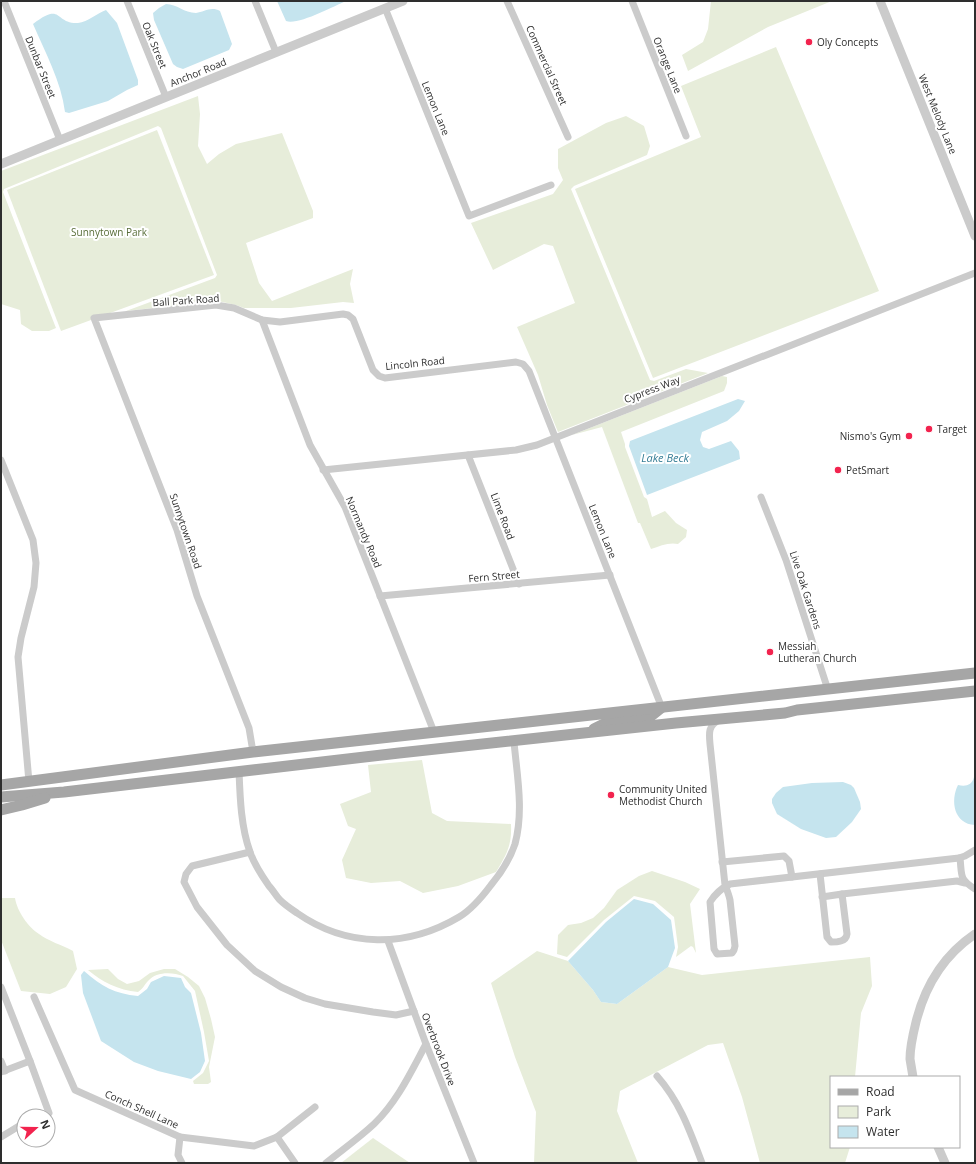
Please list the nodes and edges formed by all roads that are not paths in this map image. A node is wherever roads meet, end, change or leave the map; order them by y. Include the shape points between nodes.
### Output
1 (4, 1) edge
2 (126, 1) edge
3 (255, 1) edge
4 (403, 1) edge
5 (507, 1) edge
6 (632, 1) edge
7 (880, 1) edge
8 (384, 5) edge
9 (276, 52) junction
10 (166, 97) junction
11 (686, 136) dead end
12 (568, 137) dead end
13 (60, 140) junction
14 (1, 164) edge
15 (551, 185) dead end
16 (975, 236) edge
17 (975, 273) edge
18 (348, 315) joint
19 (94, 318) joint
20 (262, 320) junction
21 (523, 364) joint
22 (555, 437) junction
23 (468, 455) junction
24 (1, 460) edge
25 (323, 470) junction
26 (761, 498) dead end
27 (610, 574) junction
28 (519, 584) junction
29 (380, 596) junction
30 (975, 674) edge
31 (828, 690) junction
32 (975, 691) edge
33 (748, 698) junction
34 (662, 708) junction
35 (797, 710) junction
36 (723, 718) junction
37 (541, 721) junction
38 (676, 723) junction
39 (434, 732) junction
40 (584, 734) junction
41 (514, 742) junction
42 (252, 752) junction
43 (399, 753) junction
44 (239, 771) junction
45 (219, 774) junction
46 (29, 782) junction
47 (1, 785) edge
48 (64, 792) junction
49 (1, 798) edge
50 (1, 810) edge
51 (975, 850) edge
52 (250, 852) junction
53 (960, 858) junction
54 (722, 862) junction
55 (820, 874) junction
56 (792, 877) junction
57 (965, 883) junction
58 (726, 886) junction
59 (975, 889) edge
60 (842, 894) junction
61 (822, 897) junction
62 (975, 934) edge
63 (388, 941) junction
64 (2, 991) edge
65 (34, 997) dead end
66 (414, 1011) junction
67 (426, 1044) junction
68 (1, 1061) edge
69 (30, 1061) junction
70 (3, 1072) edge
71 (657, 1076) dead end
72 (913, 1076) edge
73 (315, 1107) dead end
74 (47, 1108) edge
75 (16, 1128) edge
76 (1, 1137) edge
77 (180, 1137) junction
78 (277, 1137) junction
79 (938, 1148) edge
80 (182, 1163) edge
81 (295, 1163) edge
82 (326, 1163) edge
83 (474, 1163) edge
84 (702, 1163) edge
85 (945, 1163) edge

1 - 13 street, Dunbar Street
2 - 10 street, Oak Street
3 - 9 street
4 - 8 street, Anchor Road
5 - 12 street, Commercial Street
6 - 11 street, Orange Lane
7 - 16 street, West Melody Lane
8 - 9 street, Anchor Road
8 - 15 street, Lemon Lane via 469,216
9 - 10 street, Anchor Road
10 - 13 street, Anchor Road
13 - 14 street, Anchor Road
17 - 22 street, Cypress Way
18 - 20 street, Ball Park Road via 280,322
18 - 21 street, Lincoln Road via 353,319 373,370 385,378 516,362
19 - 20 street, Ball Park Road via 216,305 234,308
19 - 42 street, Sunnytown Road via 177,530 197,596 249,728
20 - 25 street, Normandy Road via 310,445
21 - 22 street, Lemon Lane via 529,370
22 - 23 street, Cypress Way via 516,450
22 - 27 street, Lemon Lane
23 - 25 street, Cypress Way
23 - 28 street, Lime Road
24 - 46 street via 33,540 36,563 34,587 18,657
25 - 29 street, Normandy Road via 345,507
26 - 31 street, Live Oak Gardens via 786,560
27 - 28 street, Fern Street
27 - 34 street, Lemon Lane
28 - 29 street, Fern Street
29 - 39 street, Normandy Road
30 - 31 main road
31 - 33 main road
31 - 35 main road via 815,702
32 - 35 main road
33 - 34 main road
33 - 38 main road via 730,707 687,712 680,715
34 - 37 main road
34 - 40 main road via 646,718 608,722
35 - 36 main road via 785,714
36 - 38 main road
36 - 54 street via 713,724 710,730
37 - 39 main road
37 - 41 main road
38 - 40 main road
39 - 42 main road
39 - 43 main road via 426,740
40 - 41 main road
41 - 43 main road
41 - 63 street via 518,828 513,850 500,873 460,917 439,928
42 - 45 main road via 248,759
42 - 46 main road
43 - 44 main road
44 - 45 main road
44 - 52 street via 243,822
45 - 48 main road
46 - 47 main road
48 - 49 main road
48 - 50 main road
51 - 53 street
52 - 63 street via 262,876 280,900 306,919 330,932 374,941
52 - 66 street via 192,866 184,882 197,908 227,945 255,971 305,998 329,1005 396,1015
53 - 55 street
53 - 57 street
54 - 56 street via 784,856 789,861
54 - 58 street
55 - 56 street
55 - 61 street
56 - 58 street
57 - 59 street
57 - 60 street via 957,881
58 - 58 street via 735,946 732,953 720,954 714,949 710,904
60 - 61 street
60 - 61 street via 847,934 841,941 832,942 828,939
62 - 72 street via 949,956 928,988 912,1036 910,1058
63 - 66 street, Overbrook Drive
64 - 69 street
65 - 77 street, Conch Shell Lane via 75,1090
66 - 67 street, Overbrook Drive
67 - 82 street via 384,1113
67 - 83 street, Overbrook Drive
68 - 70 street
69 - 70 street
69 - 74 street
71 - 84 street via 678,1104
73 - 78 street, Conch Shell Lane
75 - 76 street
77 - 78 street, Conch Shell Lane via 254,1146
77 - 80 street via 178,1155
78 - 81 street
79 - 85 street

